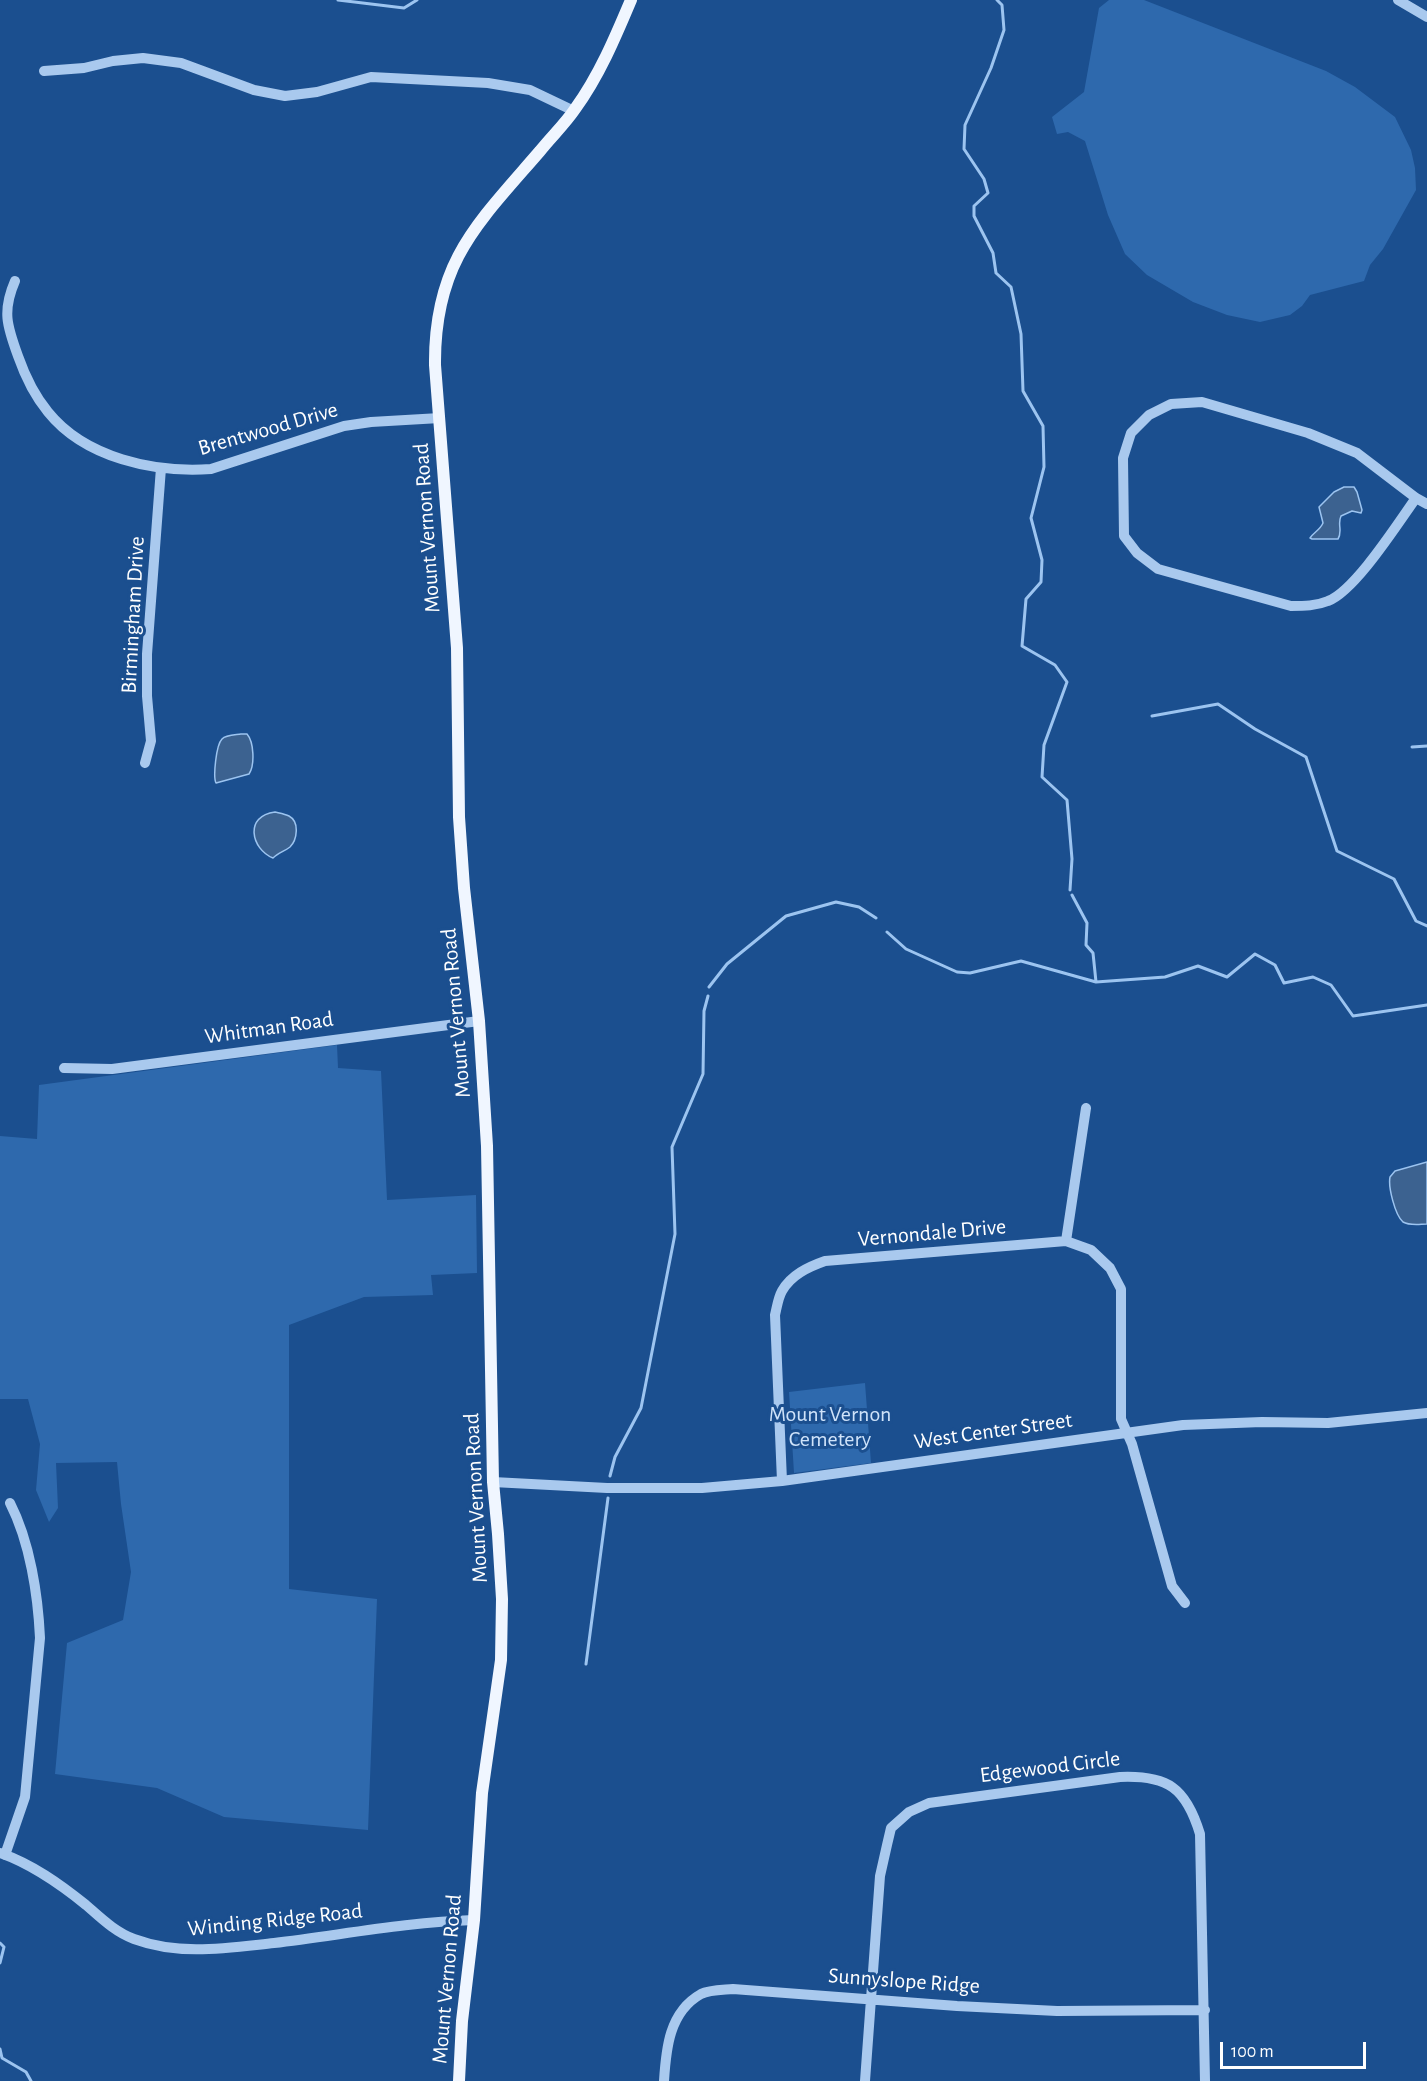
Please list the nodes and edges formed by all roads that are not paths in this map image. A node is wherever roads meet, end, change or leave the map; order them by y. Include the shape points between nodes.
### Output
1 (631, 0) edge
2 (1398, 0) edge
3 (1427, 17) edge
4 (44, 71) dead end
5 (574, 111) junction
6 (15, 281) dead end
7 (440, 418) junction
8 (161, 468) junction
9 (1416, 498) junction
10 (1427, 504) edge
11 (145, 763) dead end
12 (479, 1021) junction
13 (64, 1068) dead end
14 (1086, 1108) dead end
15 (1066, 1241) junction
16 (1427, 1413) edge
17 (1127, 1432) junction
18 (782, 1480) junction
19 (493, 1482) junction
20 (10, 1503) dead end
21 (1185, 1603) dead end
22 (2, 1854) edge
23 (474, 1920) junction
24 (872, 1998) junction
25 (1205, 2010) junction
26 (459, 2081) edge
27 (664, 2081) edge
28 (865, 2081) edge
29 (1205, 2081) edge

1 - 5 main road, Mount Vernon Road via 600,69
2 - 3 street
4 - 5 street via 142,58 182,63 254,90 285,96 371,77 488,83 530,90
5 - 7 main road, Mount Vernon Road via 469,236 451,269 437,316 435,338
6 - 8 street, Brentwood Drive via 6,309 11,338 32,391 49,414 72,435 101,451
7 - 8 street, Brentwood Drive via 344,426 211,469
7 - 12 main road, Mount Vernon Road via 457,648 459,817
8 - 11 street, Birmingham Drive via 147,654 151,741
9 - 9 street via 1356,580 1330,601 1310,607 1291,606 1158,569 1137,554 1124,536 1123,458 1131,433 1149,415 1171,404 1202,402 1308,433 1357,453
9 - 10 street
12 - 13 street, Whitman Road via 112,1070
12 - 19 main road, Mount Vernon Road via 487,1146
14 - 15 street
15 - 17 street, Vernondale Drive via 1090,1250 1110,1268 1121,1289 1121,1419
15 - 18 street, Vernondale Drive via 825,1261 794,1277 782,1291 775,1315
16 - 17 street, West Center Street via 1328,1423 1232,1422
17 - 18 street, West Center Street
17 - 21 street, Vernondale Drive via 1172,1586
18 - 19 street, West Center Street via 702,1488
19 - 23 main road, Mount Vernon Road via 502,1599 501,1660 482,1793
20 - 22 street via 21,1525 40,1638 25,1797
22 - 23 street, Winding Ridge Road via 59,1884 131,1938 177,1950 238,1947 437,1921
23 - 26 main road, Mount Vernon Road
24 - 25 street, Sunnyslope Ridge via 1057,2011
24 - 25 street, Edgewood Circle via 880,1876 891,1828 909,1812 929,1803 1143,1776 1165,1782 1181,1795 1194,1814 1200,1834
24 - 27 street, Sunnyslope Ridge via 733,1989 702,1993 685,2007 674,2024 667,2045
24 - 28 street, Edgewood Circle
25 - 29 street, Edgewood Circle

